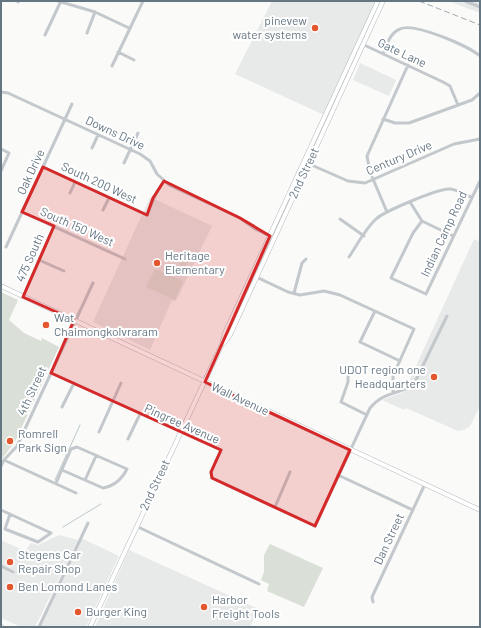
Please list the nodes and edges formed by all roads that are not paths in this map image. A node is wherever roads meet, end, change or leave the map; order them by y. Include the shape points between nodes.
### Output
1 (60, 1) edge
2 (143, 1) edge
3 (378, 1) edge
4 (383, 1) edge
5 (465, 1) edge
6 (480, 7) edge
7 (95, 12) junction
8 (129, 28) junction
9 (87, 33) dead end
10 (46, 35) dead end
11 (361, 44) junction
12 (118, 52) junction
13 (383, 54) junction
14 (480, 56) edge
15 (134, 60) dead end
16 (408, 65) junction
17 (112, 66) dead end
18 (1, 92) edge
19 (480, 93) edge
20 (72, 104) dead end
21 (458, 105) junction
22 (65, 119) junction
23 (383, 119) junction
24 (138, 133) dead end
25 (98, 135) junction
26 (480, 139) edge
27 (92, 148) dead end
28 (1, 149) edge
29 (130, 150) junction
30 (306, 162) junction
31 (124, 163) dead end
32 (43, 167) junction
33 (1, 171) edge
34 (373, 180) junction
35 (164, 181) junction
36 (480, 181) edge
37 (75, 182) junction
38 (70, 193) dead end
39 (471, 197) junction
40 (109, 198) junction
41 (410, 202) junction
42 (103, 210) dead end
43 (22, 212) junction
44 (387, 212) junction
45 (340, 220) dead end
46 (422, 221) junction
47 (54, 226) junction
48 (364, 236) junction
49 (453, 236) junction
50 (272, 237) junction
51 (6, 247) dead end
52 (349, 257) dead end
53 (125, 259) dead end
54 (306, 259) dead end
55 (39, 260) junction
56 (64, 271) dead end
57 (254, 276) junction
58 (93, 283) dead end
59 (1, 286) edge
60 (294, 293) junction
61 (23, 297) junction
62 (375, 311) junction
63 (447, 316) dead end
64 (74, 320) junction
65 (400, 360) junction
66 (51, 373) junction
67 (348, 376) dead end
68 (205, 382) junction
69 (74, 383) junction
70 (121, 383) dead end
71 (393, 392) junction
72 (113, 402) junction
73 (62, 407) dead end
74 (140, 414) junction
75 (367, 415) junction
76 (99, 432) dead end
77 (180, 432) junction
78 (128, 439) dead end
79 (350, 450) junction
80 (96, 456) junction
81 (4, 460) junction
82 (1, 466) edge
83 (62, 470) junction
84 (290, 472) dead end
85 (338, 475) junction
86 (85, 480) junction
87 (56, 483) junction
88 (425, 484) junction
89 (76, 493) dead end
90 (275, 507) junction
91 (1, 510) edge
92 (413, 510) junction
93 (480, 510) edge
94 (10, 514) junction
95 (88, 523) dead end
96 (136, 526) junction
97 (1, 566) edge
98 (13, 572) dead end
99 (260, 584) dead end
100 (373, 602) dead end
101 (39, 627) edge
102 (90, 627) edge

1 - 7 street
1 - 10 street
2 - 8 street
3 - 11 main road, 2nd Street
4 - 11 main road, 2nd Street
5 - 6 street
7 - 8 street
7 - 9 street
8 - 12 street
11 - 13 street, Gate Lane
11 - 30 main road, 2nd Street
12 - 15 street
12 - 17 street
13 - 14 street via 392,34 398,29 410,27 469,48
13 - 16 street, Gate Lane
16 - 21 street, Gate Lane via 450,86
16 - 23 street
18 - 22 street, Downs Drive
19 - 21 street via 472,100
20 - 22 street, Oak Drive
21 - 23 street via 401,124
22 - 25 street, Downs Drive
22 - 32 street, Oak Drive
23 - 34 street via 367,156 367,165
24 - 29 street
25 - 27 street
25 - 29 street, Downs Drive
26 - 34 street, Century Drive via 454,144
28 - 33 street via 10,152
29 - 31 street
29 - 35 street, Downs Drive via 150,161
30 - 34 street, Century Drive via 348,181 356,183
30 - 50 main road, 2nd Street
32 - 37 street, South 200 West
32 - 43 street, Oak Drive
34 - 44 street
35 - 40 street, South 200 West via 153,198 147,215
35 - 50 street, Downs Drive via 240,218
36 - 39 street, Indian Camp Road
37 - 38 street
37 - 40 street, South 200 West
39 - 41 street via 456,190 445,189
39 - 49 street, Indian Camp Road
40 - 42 street
41 - 44 street
41 - 46 street
43 - 47 street, South 150 West
43 - 51 street, Oak Drive
44 - 48 street via 376,219
45 - 48 street
46 - 49 street
46 - 49 street, Indian Camp Road via 413,233 391,278 426,294
47 - 53 street, South 150 West
47 - 55 street, 475 South
48 - 52 street
50 - 57 main road, 2nd Street
54 - 60 street via 302,263
55 - 56 street
55 - 61 street, 475 South
57 - 60 street
57 - 68 main road, 2nd Street via 225,333
58 - 64 street, 4th Street
59 - 61 main road, Wall Avenue
60 - 62 street via 300,295 332,292
61 - 64 main road, Wall Avenue
62 - 65 street via 414,329
62 - 65 street via 360,342
63 - 71 street via 418,379 409,387
64 - 66 street, 4th Street
64 - 68 main road, Wall Avenue
65 - 71 street via 393,376
66 - 69 street, Pingree Avenue
66 - 81 street, 4th Street via 17,446
67 - 75 street via 341,402
68 - 77 main road, 2nd Street
68 - 79 main road, Wall Avenue
69 - 72 street, Pingree Avenue
69 - 73 street
70 - 72 street
71 - 75 street via 377,400
72 - 74 street, Pingree Avenue
72 - 76 street
74 - 77 street, Pingree Avenue
74 - 78 street
75 - 79 street
77 - 90 street, Pingree Avenue via 221,450 211,472 212,478
77 - 96 main road, 2nd Street
79 - 85 street
79 - 88 main road, Wall Avenue
80 - 83 street via 77,447 72,449
80 - 86 street
80 - 86 street via 126,469 122,479 108,488
81 - 82 street, 4th Street
81 - 87 street
83 - 86 street
83 - 87 street
84 - 90 street
85 - 90 street, Pingree Avenue via 315,526
85 - 92 street
87 - 89 street
88 - 92 street, Dan Street
88 - 93 main road, Wall Avenue
91 - 94 street
92 - 100 street, Dan Street via 372,597
94 - 94 street via 51,533 38,542 5,529
95 - 101 street
96 - 99 street
96 - 102 main road, 2nd Street
97 - 98 street

